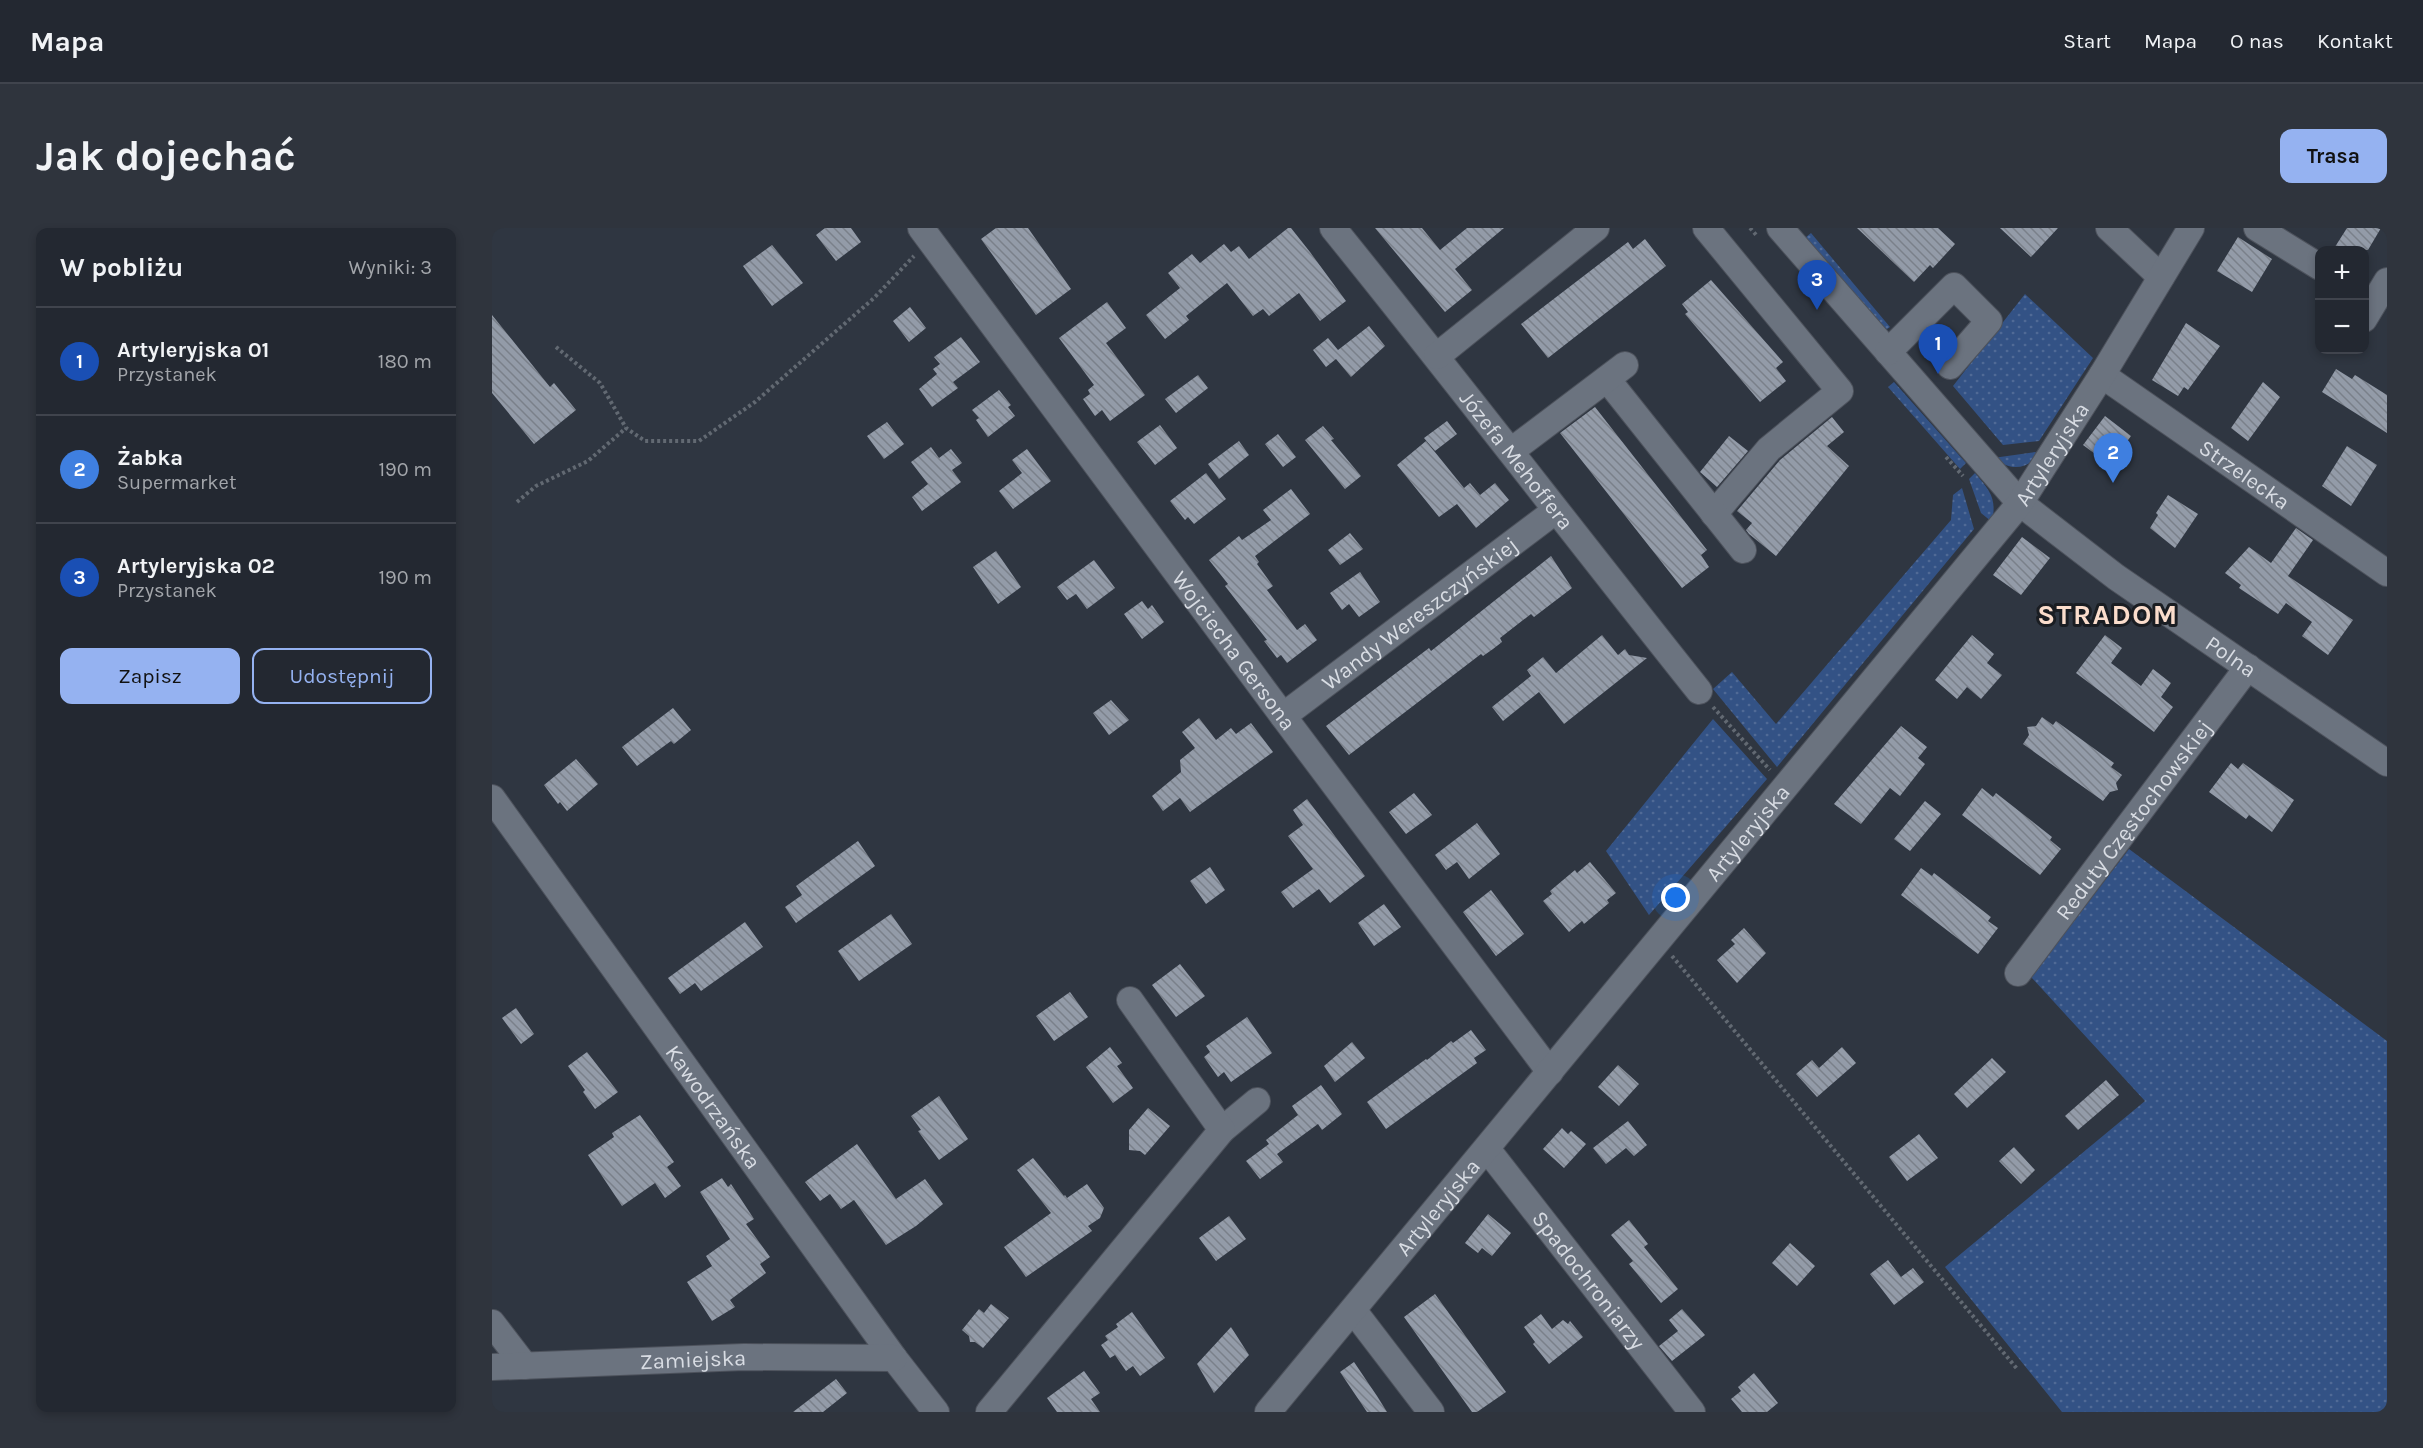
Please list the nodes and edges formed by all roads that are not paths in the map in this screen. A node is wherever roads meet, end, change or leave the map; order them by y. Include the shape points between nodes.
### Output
1 (1333, 228) edge
2 (1596, 228) edge
3 (1706, 228) edge
4 (2109, 228) edge
5 (2191, 228) edge
6 (2257, 228) edge
7 (1789, 231) edge
8 (926, 232) edge
9 (2315, 264) edge
10 (2161, 277) junction
11 (1888, 352) junction
12 (1437, 356) junction
13 (1950, 366) dead end
14 (2102, 375) junction
15 (1511, 451) junction
16 (2020, 503) junction
17 (1556, 511) junction
18 (1714, 514) junction
19 (1743, 550) dead end
20 (2387, 573) edge
21 (2248, 667) junction
22 (1699, 691) road end
23 (1283, 716) junction
24 (2387, 763) edge
25 (492, 798) edge
26 (2018, 973) dead end
27 (1130, 1000) dead end
28 (1550, 1072) junction
29 (1257, 1101) dead end
30 (1222, 1130) junction
31 (1487, 1149) junction
32 (1353, 1310) junction
33 (492, 1323) edge
34 (894, 1358) junction
35 (525, 1366) junction
36 (492, 1367) edge
37 (936, 1412) edge
38 (989, 1412) edge
39 (1268, 1412) edge
40 (1431, 1412) edge
41 (1692, 1412) edge

1 - 12 street, Józefa Mehoffera
2 - 12 street
3 - 18 street via 1840,391 1769,449
4 - 10 street
5 - 10 street, Artyleryjska
6 - 9 street
7 - 11 street, Polna
8 - 23 street, Wojciecha Gersona
10 - 14 street, Artyleryjska
11 - 13 street via 1954,286 1989,321
11 - 16 street, Polna
12 - 15 street, Józefa Mehoffera
14 - 16 street, Artyleryjska
14 - 20 street, Strzelecka
15 - 17 street, Józefa Mehoffera
15 - 18 street via 1616,372
16 - 21 street, Polna via 2116,577
16 - 28 street, Artyleryjska
17 - 22 street, Józefa Mehoffera
17 - 23 street, Wandy Wereszczyńskiej
18 - 19 street
21 - 24 street, Polna
21 - 26 street, Reduty Częstochowskiej
23 - 28 street, Wojciecha Gersona
25 - 34 street, Kawodrzańska
27 - 30 street
28 - 31 street, Artyleryjska
29 - 30 street
30 - 38 street
31 - 32 street, Artyleryjska
31 - 41 street, Spadochroniarzy
32 - 39 street, Artyleryjska
32 - 40 street
33 - 35 street
34 - 35 street, Zamiejska via 744,1357
34 - 37 street, Kawodrzańska
35 - 36 street, Zamiejska

